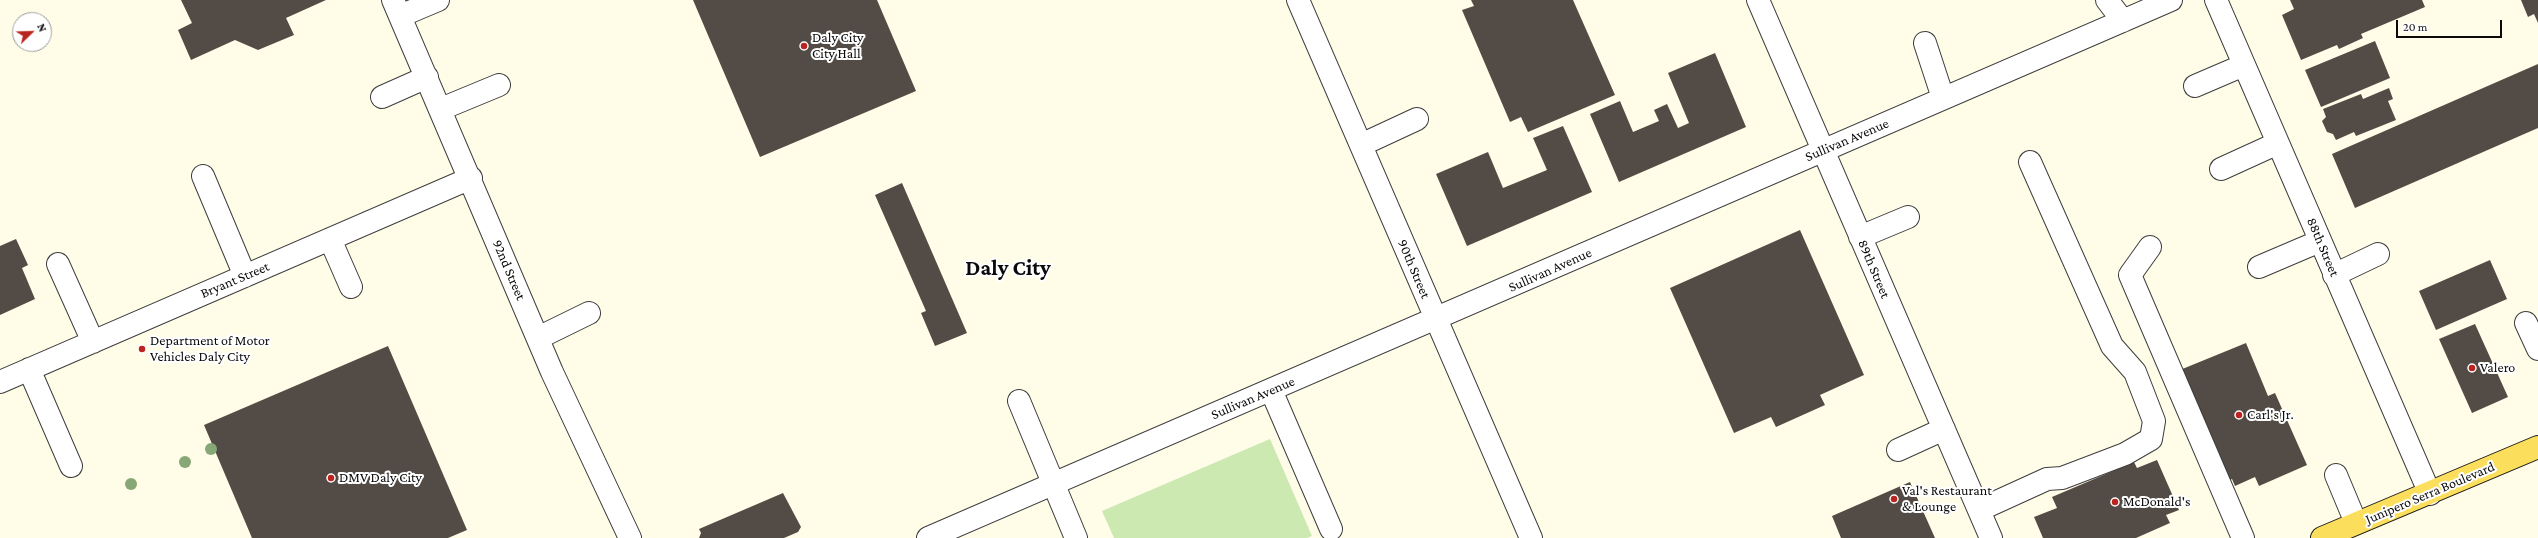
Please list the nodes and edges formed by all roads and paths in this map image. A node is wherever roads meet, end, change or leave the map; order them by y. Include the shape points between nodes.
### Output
1 (438, 0) edge
2 (1298, 0) edge
3 (1758, 0) edge
4 (2107, 0) edge
5 (2171, 0) edge
6 (2216, 0) edge
7 (397, 8) edge
8 (2122, 21) junction
9 (1925, 43) dead end
10 (2244, 65) junction
11 (427, 77) junction
12 (499, 84) dead end
13 (2195, 86) dead end
14 (382, 97) dead end
15 (1943, 98) junction
16 (441, 109) junction
17 (1417, 119) dead end
18 (2278, 143) junction
19 (1361, 145) junction
20 (1823, 150) junction
21 (2030, 162) dead end
22 (2220, 169) dead end
23 (203, 176) dead end
24 (470, 178) junction
25 (1908, 217) dead end
26 (1860, 237) junction
27 (330, 239) junction
28 (2320, 241) junction
29 (2150, 247) dead end
30 (2378, 254) dead end
31 (58, 264) dead end
32 (2259, 267) dead end
33 (2334, 275) junction
34 (245, 276) junction
35 (351, 287) dead end
36 (588, 313) dead end
37 (1436, 320) junction
38 (2526, 323) dead end
39 (538, 338) junction
40 (93, 342) junction
41 (2538, 349) edge
42 (30, 369) junction
43 (0, 382) edge
44 (1271, 390) junction
45 (1019, 401) dead end
46 (1944, 429) junction
47 (2538, 447) edge
48 (1898, 450) dead end
49 (71, 466) dead end
50 (2336, 475) dead end
51 (1053, 484) junction
52 (2430, 494) junction
53 (1979, 510) junction
54 (2356, 524) junction
55 (1331, 529) dead end
56 (630, 538) edge
57 (928, 538) edge
58 (1076, 538) edge
59 (1531, 538) edge
60 (1991, 538) edge
61 (2243, 538) edge
62 (2322, 538) edge

1 - 7 street
2 - 19 street, 90th Street
3 - 20 street, 89th Street
4 - 8 street
5 - 8 street, Sullivan Avenue
6 - 10 street, 88th Street
7 - 11 street, 92nd Street
8 - 15 street, Sullivan Avenue
9 - 15 street
10 - 13 street
10 - 18 street, 88th Street
11 - 14 street
11 - 16 street, 92nd Street
12 - 16 street
15 - 20 street, Sullivan Avenue
16 - 24 street, 92nd Street
17 - 19 street
18 - 22 street
18 - 28 street, 88th Street
19 - 37 street, 90th Street
20 - 26 street, 89th Street
20 - 37 street, Sullivan Avenue
21 - 53 street via 2112,346 2135,372 2154,421 2151,439 2126,454 2062,478 2047,479
23 - 34 street
24 - 27 street, Bryant Street
24 - 39 street, 92nd Street
25 - 26 street
26 - 46 street, 89th Street
27 - 34 street, Bryant Street
27 - 35 street
28 - 32 street
28 - 33 street, 88th Street
29 - 61 street via 2130,275
30 - 33 street
31 - 40 street
33 - 52 street, 88th Street
34 - 40 street, Bryant Street
36 - 39 street
37 - 44 street, Sullivan Avenue
37 - 59 street, 90th Street
38 - 41 street
39 - 56 street, 92nd Street
40 - 42 street, Bryant Street
42 - 43 street, Bryant Street
42 - 49 street
44 - 51 street, Sullivan Avenue
44 - 55 street
45 - 51 street
46 - 48 street
46 - 53 street, 89th Street
47 - 52 main road, Junipero Serra Boulevard
50 - 54 street
51 - 57 street, Sullivan Avenue
51 - 58 street
52 - 54 main road, Junipero Serra Boulevard
53 - 60 street, 89th Street
54 - 62 main road, Junipero Serra Boulevard

